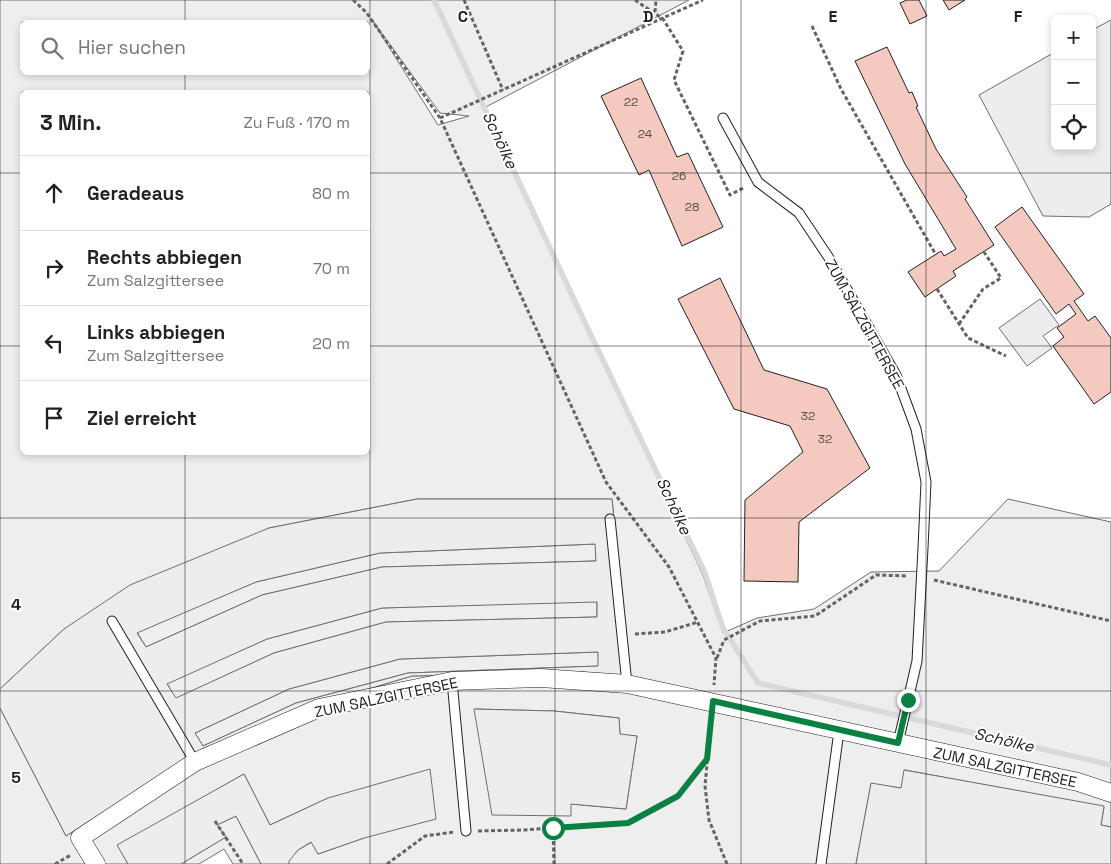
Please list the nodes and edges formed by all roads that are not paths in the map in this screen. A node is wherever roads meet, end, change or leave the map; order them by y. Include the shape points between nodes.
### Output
1 (723, 118) dead end
2 (610, 519) dead end
3 (112, 621) dead end
4 (452, 681) junction
5 (626, 684) junction
6 (839, 731) junction
7 (900, 735) junction
8 (195, 762) junction
9 (1111, 793) edge
10 (466, 831) road end
11 (96, 864) edge
12 (821, 864) edge

1 - 7 lane, ZUM SALZGITTERSEE via 758,182 799,213 829,258 896,375 916,429 926,482 917,660
2 - 5 lane
3 - 8 lane
4 - 5 street, ZUM SALZGITTERSEE via 541,678
4 - 8 street, ZUM SALZGITTERSEE via 320,708
4 - 10 lane
5 - 6 street, ZUM SALZGITTERSEE
6 - 7 street, ZUM SALZGITTERSEE
6 - 12 lane
7 - 9 street, ZUM SALZGITTERSEE
8 - 11 street, ZUM SALZGITTERSEE via 80,838

